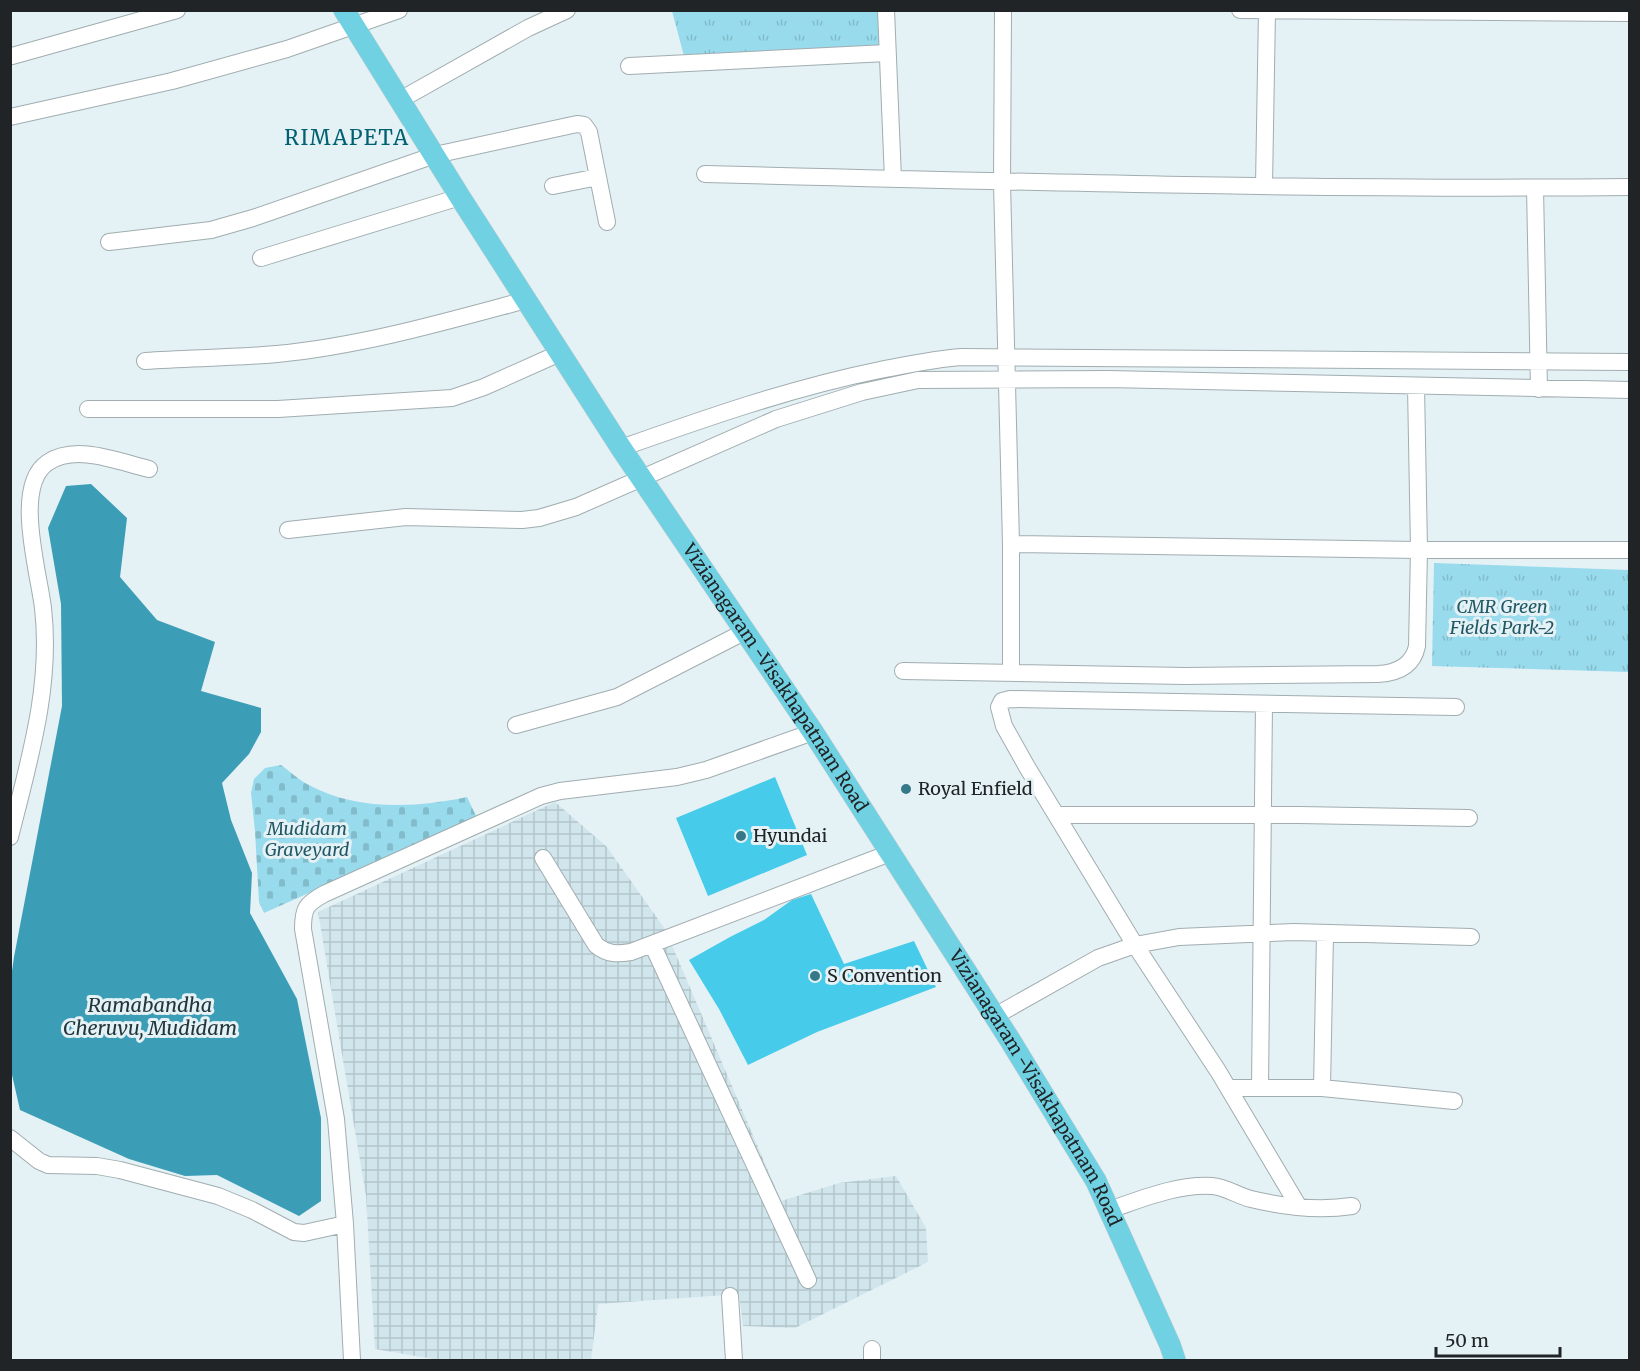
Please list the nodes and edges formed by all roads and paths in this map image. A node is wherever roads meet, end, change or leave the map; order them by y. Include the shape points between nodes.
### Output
1 (177, 10) edge
2 (399, 10) edge
3 (567, 10) edge
4 (886, 10) edge
5 (1003, 10) edge
6 (1239, 10) edge
7 (1267, 11) edge
8 (1629, 13) edge
9 (349, 18) edge
10 (887, 53) junction
11 (12, 56) edge
12 (629, 66) dead end
13 (400, 100) junction
14 (10, 117) edge
15 (435, 155) junction
16 (705, 174) dead end
17 (598, 177) junction
18 (893, 179) junction
19 (1002, 183) junction
20 (1264, 185) junction
21 (553, 186) dead end
22 (1629, 187) edge
23 (1535, 188) junction
24 (459, 197) junction
25 (607, 222) dead end
26 (109, 242) dead end
27 (261, 258) dead end
28 (526, 300) junction
29 (560, 353) junction
30 (1006, 357) junction
31 (144, 361) dead end
32 (1538, 361) junction
33 (1629, 362) edge
34 (1007, 379) junction
35 (1416, 386) junction
36 (1539, 389) junction
37 (1629, 390) edge
38 (88, 409) dead end
39 (621, 448) junction
40 (149, 469) dead end
41 (640, 478) junction
42 (288, 530) dead end
43 (1011, 544) junction
44 (1419, 550) junction
45 (1629, 550) edge
46 (744, 632) junction
47 (903, 670) dead end
48 (1011, 673) junction
49 (1264, 704) junction
50 (1456, 707) dead end
51 (516, 725) dead end
52 (813, 732) junction
53 (1056, 815) junction
54 (1264, 815) junction
55 (1469, 818) dead end
56 (10, 837) edge
57 (890, 853) junction
58 (543, 858) dead end
59 (1260, 934) junction
60 (1325, 934) junction
61 (1471, 937) dead end
62 (652, 944) junction
63 (1135, 945) junction
64 (995, 1016) junction
65 (1228, 1088) junction
66 (1260, 1088) junction
67 (1322, 1088) junction
68 (1454, 1101) dead end
69 (10, 1138) edge
70 (1352, 1206) dead end
71 (1299, 1207) junction
72 (1109, 1210) junction
73 (345, 1224) junction
74 (808, 1280) dead end
75 (730, 1296) dead end
76 (352, 1360) edge
77 (734, 1360) edge
78 (1175, 1360) edge

1 - 11 street
2 - 9 street
3 - 13 street
4 - 10 street
5 - 19 street
6 - 7 street
7 - 8 street
7 - 20 street
9 - 13 main road, Vizianagaram -Visakhapatnam Road
9 - 14 street via 287,49 172,81
10 - 12 street
10 - 18 street
13 - 15 main road, Vizianagaram -Visakhapatnam Road
15 - 17 street via 577,124 584,125 589,132
15 - 24 main road, Vizianagaram -Visakhapatnam Road
15 - 26 street via 211,230
16 - 18 street
17 - 21 street
17 - 25 street
18 - 19 street
19 - 20 street
19 - 30 street
20 - 23 street
22 - 23 street
23 - 32 street
24 - 27 street
24 - 28 main road, Vizianagaram -Visakhapatnam Road
28 - 29 main road, Vizianagaram -Visakhapatnam Road
28 - 31 street via 443,323 322,347 277,354
29 - 38 street via 452,398 278,409
29 - 39 main road, Vizianagaram -Visakhapatnam Road
30 - 32 street
30 - 34 street
30 - 39 street via 937,359 827,380
32 - 33 street
32 - 36 street
34 - 35 street
34 - 41 street via 918,380 862,392 776,419
34 - 43 street
35 - 36 street
35 - 44 street
36 - 37 street
39 - 41 main road, Vizianagaram -Visakhapatnam Road
40 - 56 street via 78,454 47,463 35,478 29,522 40,581 46,656 41,707
41 - 42 street via 576,507 539,518 406,517
41 - 46 main road, Vizianagaram -Visakhapatnam Road
43 - 44 street
43 - 48 street
44 - 45 street
44 - 48 street via 1415,656 1392,673
46 - 51 street via 617,697
46 - 52 main road, Vizianagaram -Visakhapatnam Road
47 - 48 street
49 - 50 street
49 - 53 street via 1002,701 999,714 1004,726
49 - 54 street
52 - 57 main road, Vizianagaram -Visakhapatnam Road
52 - 73 street via 696,772 541,796 311,902 305,909 303,929 336,1119
53 - 54 street
53 - 63 street
54 - 55 street
54 - 59 street
57 - 62 street
57 - 64 main road, Vizianagaram -Visakhapatnam Road
58 - 62 street via 603,951 619,954
59 - 60 street
59 - 63 street via 1179,937
59 - 66 street
60 - 61 street
60 - 67 street
62 - 74 street
63 - 64 street via 1098,958
63 - 65 street
64 - 72 main road, Vizianagaram -Visakhapatnam Road via 1096,1181
65 - 66 street
65 - 71 street
66 - 67 street
67 - 68 street
69 - 73 street via 48,1165 120,1170 218,1196 294,1232
70 - 71 street
71 - 72 street via 1251,1199 1212,1186 1164,1192
72 - 78 main road, Vizianagaram -Visakhapatnam Road
73 - 76 street
75 - 77 street

